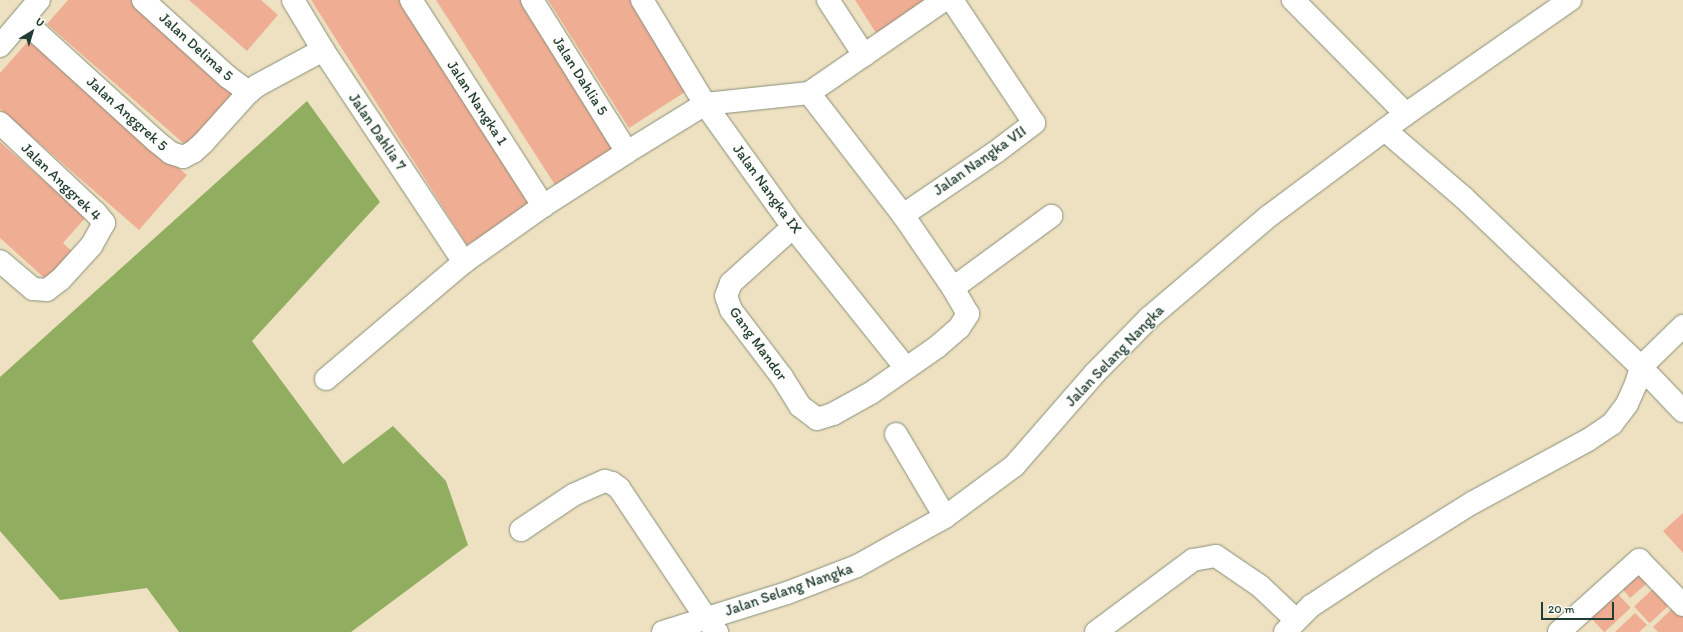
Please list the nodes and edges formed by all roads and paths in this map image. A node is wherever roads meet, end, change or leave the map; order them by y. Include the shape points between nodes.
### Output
1 (40, 0) edge
2 (144, 0) edge
3 (293, 0) edge
4 (411, 0) edge
5 (532, 0) edge
6 (642, 0) edge
7 (828, 0) edge
8 (944, 0) edge
9 (952, 0) edge
10 (1293, 0) edge
11 (1570, 0) edge
12 (23, 20) junction
13 (0, 46) edge
14 (323, 50) junction
15 (864, 55) junction
16 (248, 92) junction
17 (809, 93) junction
18 (705, 104) junction
19 (1406, 114) junction
20 (0, 123) edge
21 (1385, 130) junction
22 (627, 152) junction
23 (543, 206) junction
24 (903, 215) junction
25 (1051, 216) dead end
26 (793, 227) junction
27 (464, 262) junction
28 (3, 269) edge
29 (953, 288) junction
30 (1683, 326) edge
31 (906, 368) junction
32 (1641, 368) junction
33 (326, 379) dead end
34 (1683, 411) edge
35 (896, 434) dead end
36 (945, 516) junction
37 (521, 530) dead end
38 (1683, 605) edge
39 (711, 625) edge
40 (1290, 626) edge
41 (1563, 631) edge
42 (663, 632) edge
43 (1096, 632) edge

1 - 12 street
2 - 16 street, Jalan Delima 5 via 228,77
3 - 14 street, Jalan Dahlia 7
4 - 23 street, Jalan Nangka 1
5 - 22 street, Jalan Dahlia 5
6 - 18 street, Jalan Nangka IX
7 - 15 street
8 - 15 street
9 - 24 street, Jalan Nangka VII via 1034,123
10 - 19 street
11 - 19 street, Jalan Selang Nangka
12 - 13 street
12 - 16 street, Jalan Anggrek 5 via 156,141 171,153 183,157 203,143
14 - 16 street
14 - 27 street, Jalan Dahlia 7
15 - 17 street
17 - 18 street
17 - 24 street
18 - 22 street
18 - 26 street, Jalan Nangka IX
19 - 21 street, Jalan Selang Nangka
20 - 28 street, Jalan Anggrek 4 via 104,223 91,246 61,279 47,290 33,289
21 - 32 street via 1463,197
21 - 36 street, Jalan Selang Nangka via 1269,216 1149,318 1095,373 1014,466
22 - 23 street
23 - 27 street
24 - 29 street
25 - 29 street
26 - 31 street, Jalan Nangka IX
26 - 31 street, Gang Mandor via 731,283 726,296 731,310 782,377 800,406 817,419 833,414 871,394
27 - 33 street
29 - 31 street via 968,314 959,328
30 - 32 street
32 - 34 street
32 - 40 street via 1627,404 1612,424 1588,440 1472,503 1310,606
35 - 36 street
36 - 39 street, Jalan Selang Nangka via 857,566
37 - 39 street via 573,495 605,481 612,483 619,488
38 - 41 street via 1639,560
39 - 42 street, Jalan Selang Nangka
40 - 43 street via 1260,586 1216,556 1193,560

